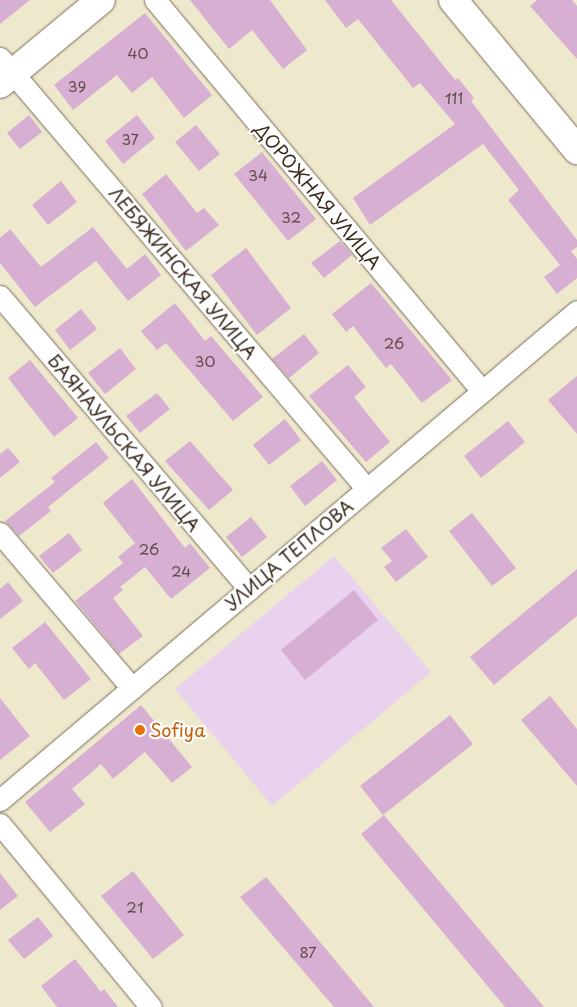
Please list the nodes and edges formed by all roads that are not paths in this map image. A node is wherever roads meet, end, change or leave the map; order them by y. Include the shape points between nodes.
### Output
1 (101, 0) edge
2 (155, 0) edge
3 (453, 0) edge
4 (4, 72) edge
5 (577, 150) edge
6 (0, 296) edge
7 (577, 311) edge
8 (482, 391) junction
9 (367, 489) junction
10 (0, 533) edge
11 (248, 589) junction
12 (132, 688) junction
13 (0, 800) edge
14 (0, 824) edge
15 (151, 1007) edge

1 - 4 street
2 - 8 street, ДОРОЖНАЯ УЛИЦА
3 - 5 street
4 - 9 street, ЛЕБЯЖИНСКАЯ УЛИЦА
6 - 11 street, БАЯНАУЛЬСКАЯ УЛИЦА
7 - 8 street, УЛИЦА ТЕПЛОВА
8 - 9 street, УЛИЦА ТЕПЛОВА
9 - 11 street, УЛИЦА ТЕПЛОВА
10 - 12 street
11 - 12 street, УЛИЦА ТЕПЛОВА
12 - 13 street, УЛИЦА ТЕПЛОВА
14 - 15 street

